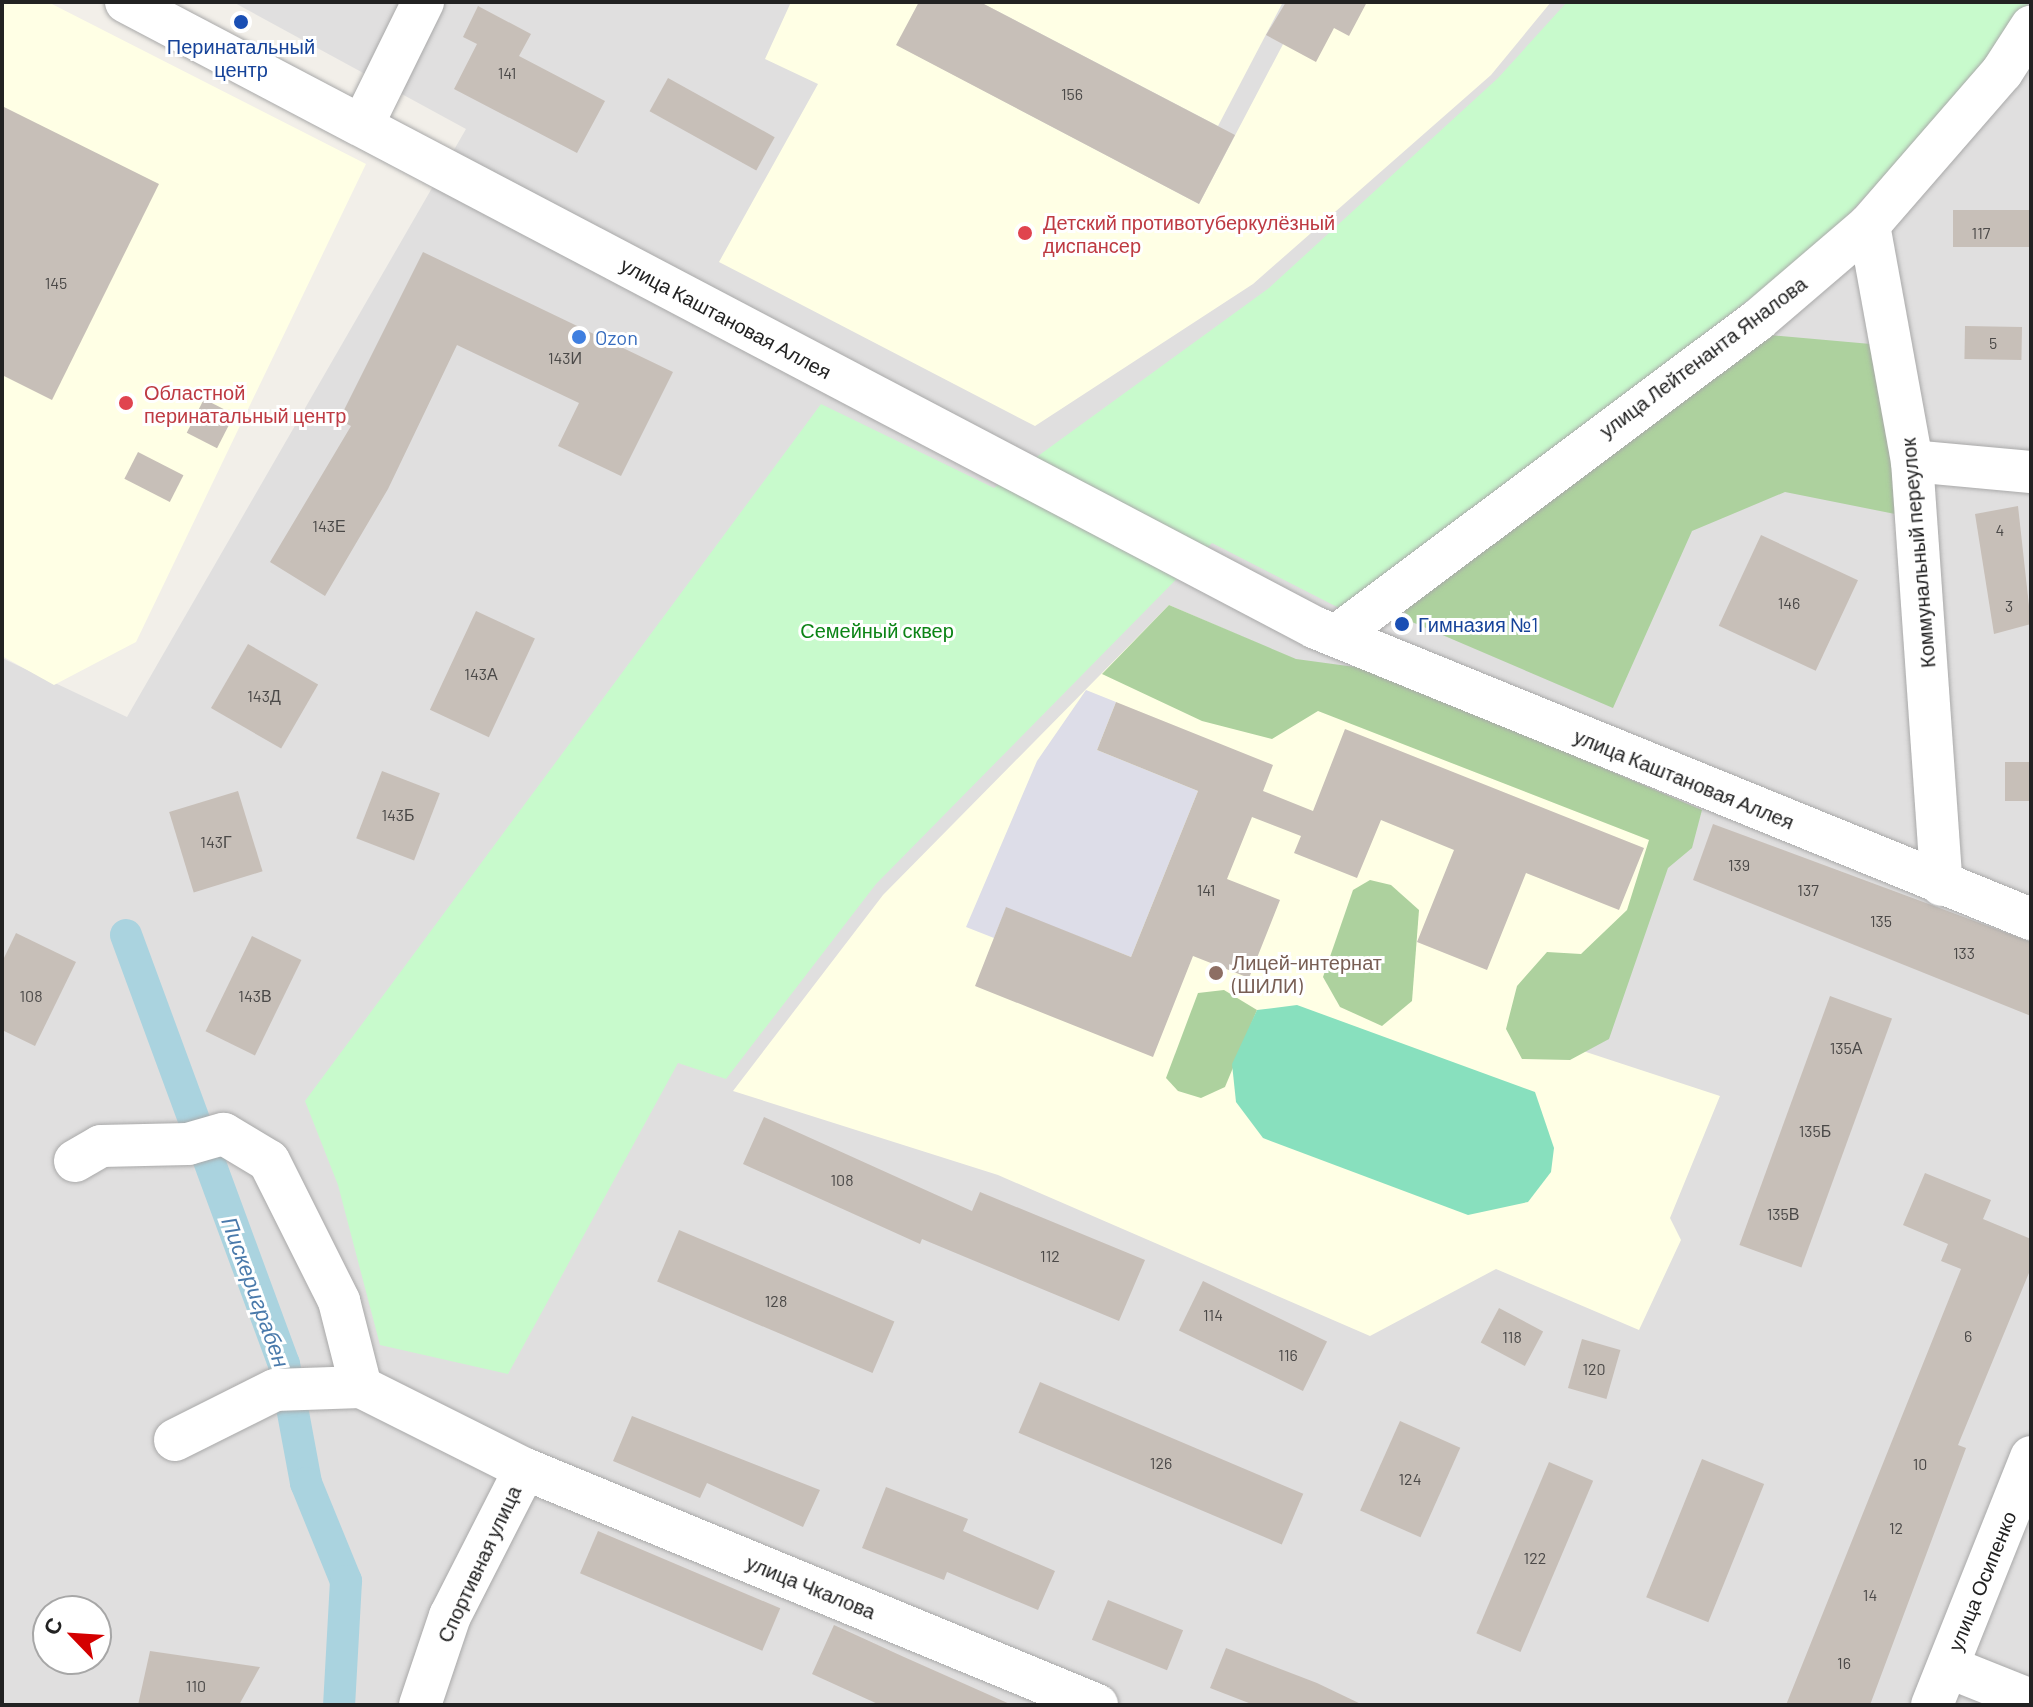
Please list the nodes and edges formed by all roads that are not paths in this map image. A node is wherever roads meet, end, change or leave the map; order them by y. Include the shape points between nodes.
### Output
1 (126, 2) edge
2 (423, 2) edge
3 (2031, 27) edge
4 (2016, 70) edge
5 (364, 122) junction
6 (1869, 225) junction
7 (1912, 461) junction
8 (2031, 472) edge
9 (1334, 632) junction
10 (1942, 885) junction
11 (2031, 919) edge
12 (75, 1161) dead end
13 (361, 1387) junction
14 (175, 1440) dead end
15 (2031, 1457) edge
16 (525, 1469) junction
17 (1948, 1667) junction
18 (2031, 1700) edge
19 (420, 1705) edge
20 (1097, 1705) edge
21 (1932, 1705) edge

1 - 5 street, улица Каштановая Аллея
2 - 5 street
3 - 4 street, улица Лейтенанта Яналова
4 - 6 street, улица Лейтенанта Яналова
5 - 9 street, улица Каштановая Аллея via 702,307
6 - 7 street, Коммунальный переулок
6 - 9 street, улица Лейтенанта Яналова via 1758,320
7 - 8 street
7 - 10 street, Коммунальный переулок
9 - 10 street, улица Каштановая Аллея
10 - 11 street, улица Каштановая Аллея
12 - 13 street via 101,1146 206,1139 269,1161 339,1301
13 - 14 street via 291,1387
13 - 16 street, улица Чкалова
15 - 17 street, улица Осипенко
16 - 19 street, Спортивная улица via 450,1616
16 - 20 street, улица Чкалова
17 - 18 street
17 - 21 street, улица Осипенко

